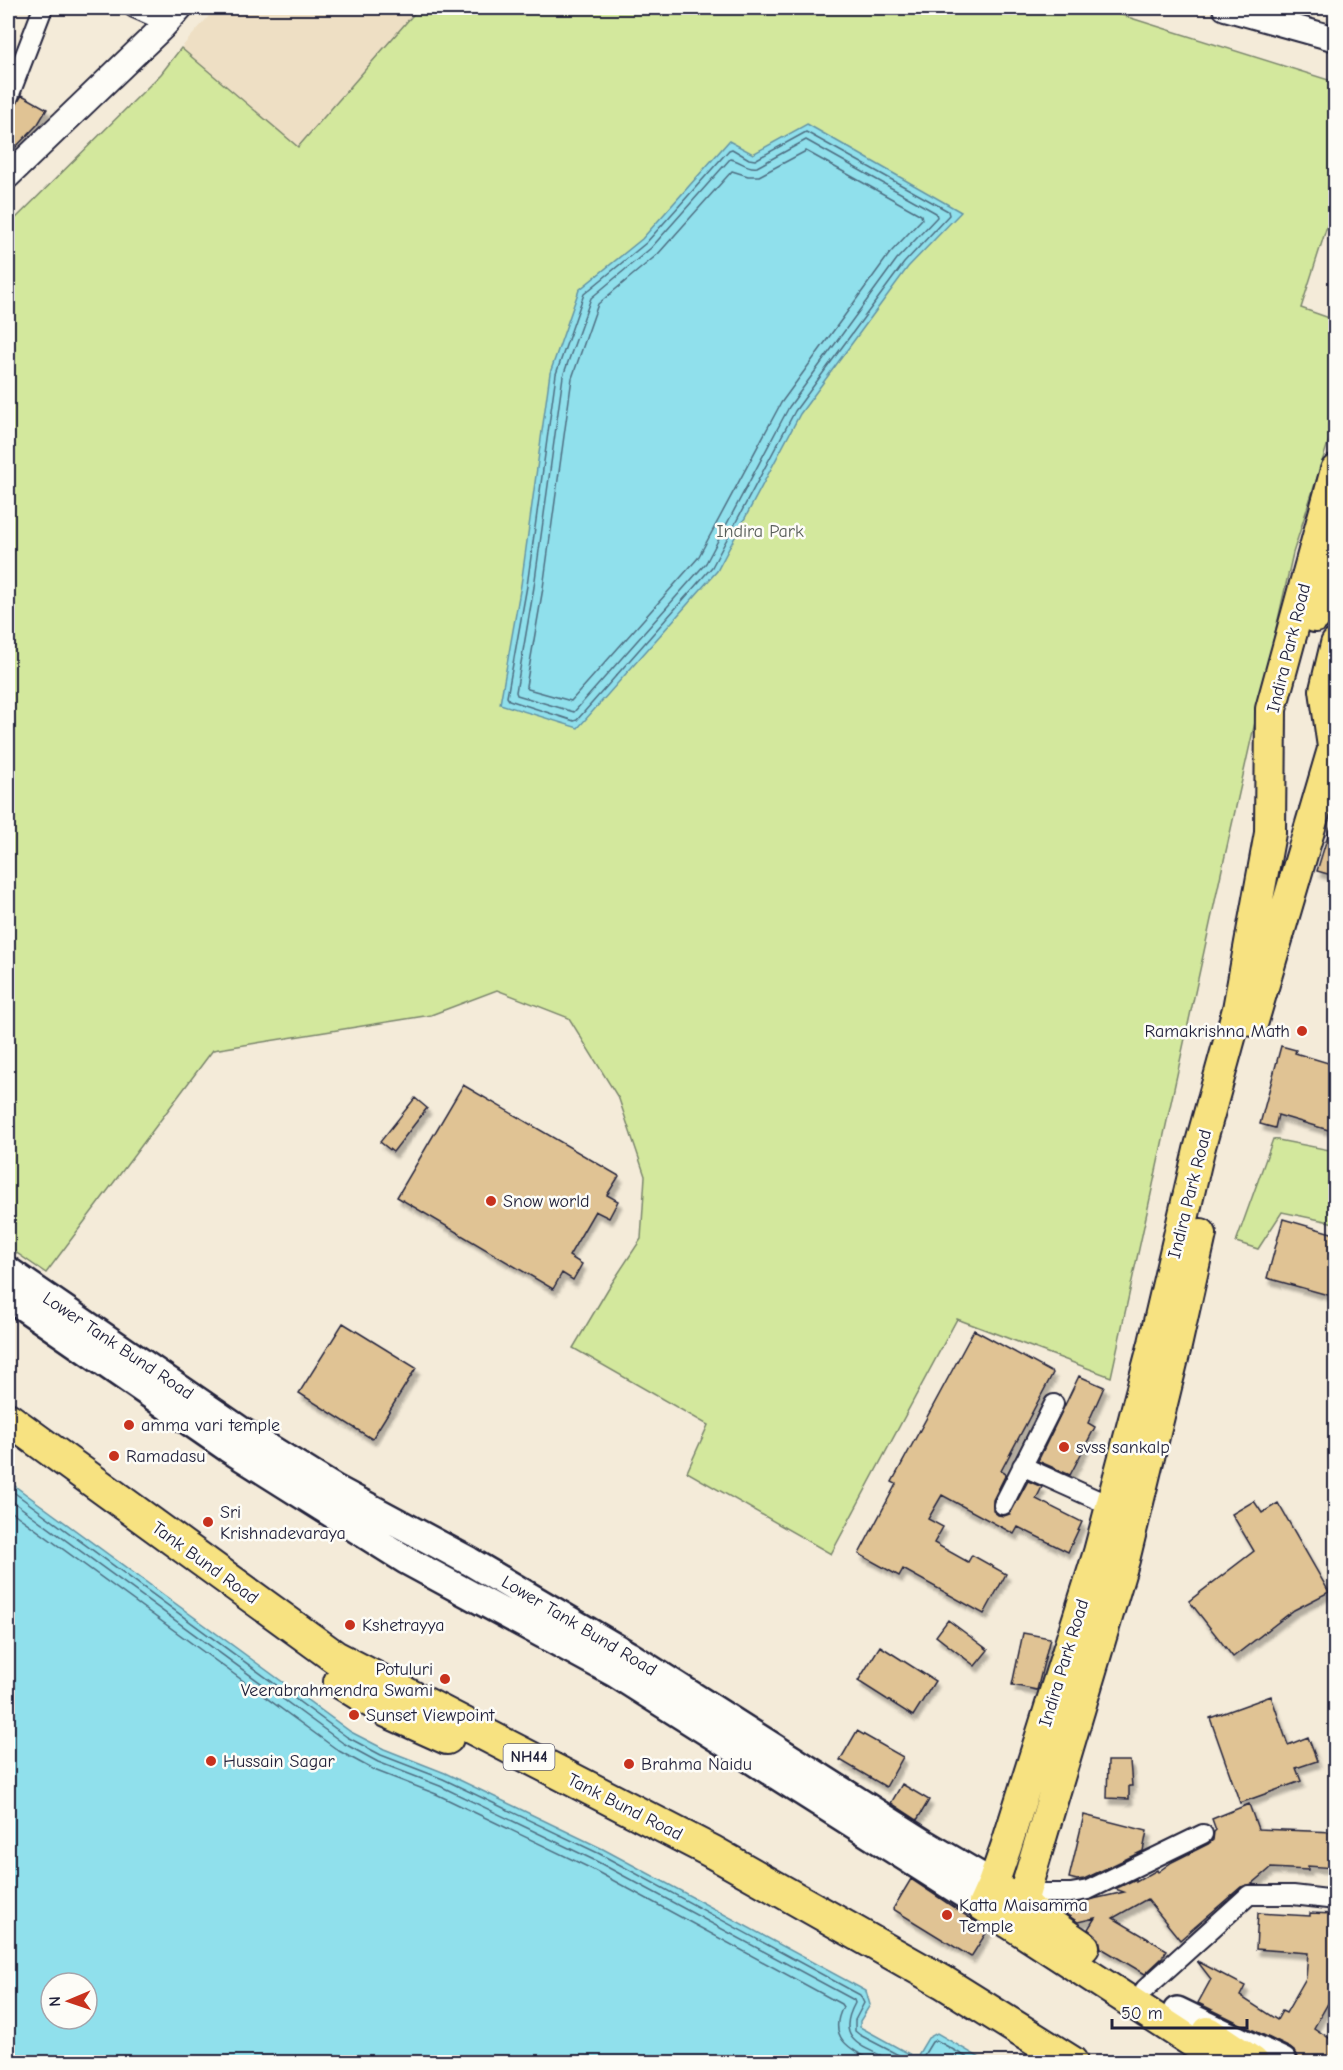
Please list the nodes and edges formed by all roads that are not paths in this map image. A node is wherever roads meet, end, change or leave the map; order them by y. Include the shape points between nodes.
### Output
1 (43, 8) edge
2 (180, 8) edge
3 (1225, 8) edge
4 (149, 10) edge
5 (1335, 39) edge
6 (8, 99) edge
7 (8, 158) edge
8 (8, 176) edge
9 (1335, 471) edge
10 (1335, 554) edge
11 (1335, 646) edge
12 (1271, 709) junction
13 (1334, 743) edge
14 (8, 1271) edge
15 (8, 1296) edge
16 (1054, 1404) dead end
17 (8, 1419) edge
18 (8, 1441) edge
19 (1022, 1466) junction
20 (1003, 1505) dead end
21 (1111, 1506) junction
22 (1203, 1834) dead end
23 (988, 1895) junction
24 (1335, 1900) edge
25 (1018, 1907) junction
26 (1145, 1989) junction
27 (1177, 2010) junction
28 (1033, 2062) edge
29 (1071, 2062) edge
30 (1223, 2062) edge
31 (1253, 2062) edge
32 (1283, 2062) edge

1 - 6 street
2 - 8 street
3 - 5 street
4 - 7 street
9 - 12 main road, Indira Park Road
10 - 12 main road via 1296,673
11 - 13 main road via 1325,690
12 - 21 main road, Indira Park Road via 1270,833 1238,1009
13 - 25 main road, Indira Park Road via 1218,1153 1124,1560
14 - 23 main road, Lower Tank Bund Road via 242,1431 628,1655 905,1831
15 - 23 main road, Lower Tank Bund Road via 228,1448 406,1560 615,1673
16 - 19 street
17 - 29 highway, Tank Bund Road / NH44 via 335,1657 711,1851 945,1983
18 - 28 highway, NH44 via 262,1629 387,1712 472,1750 703,1868 933,1999
19 - 20 street
19 - 21 street
21 - 23 main road, Indira Park Road
22 - 25 street via 1088,1890
23 - 25 main road, Lower Tank Bund Road
24 - 26 street via 1249,1895
25 - 26 main road, Lower Tank Bund Road
25 - 30 main road, Lower Tank Bund Road via 1115,1991
26 - 27 main road, Lower Tank Bund Road
27 - 31 main road, Lower Tank Bund Road
27 - 32 main road

